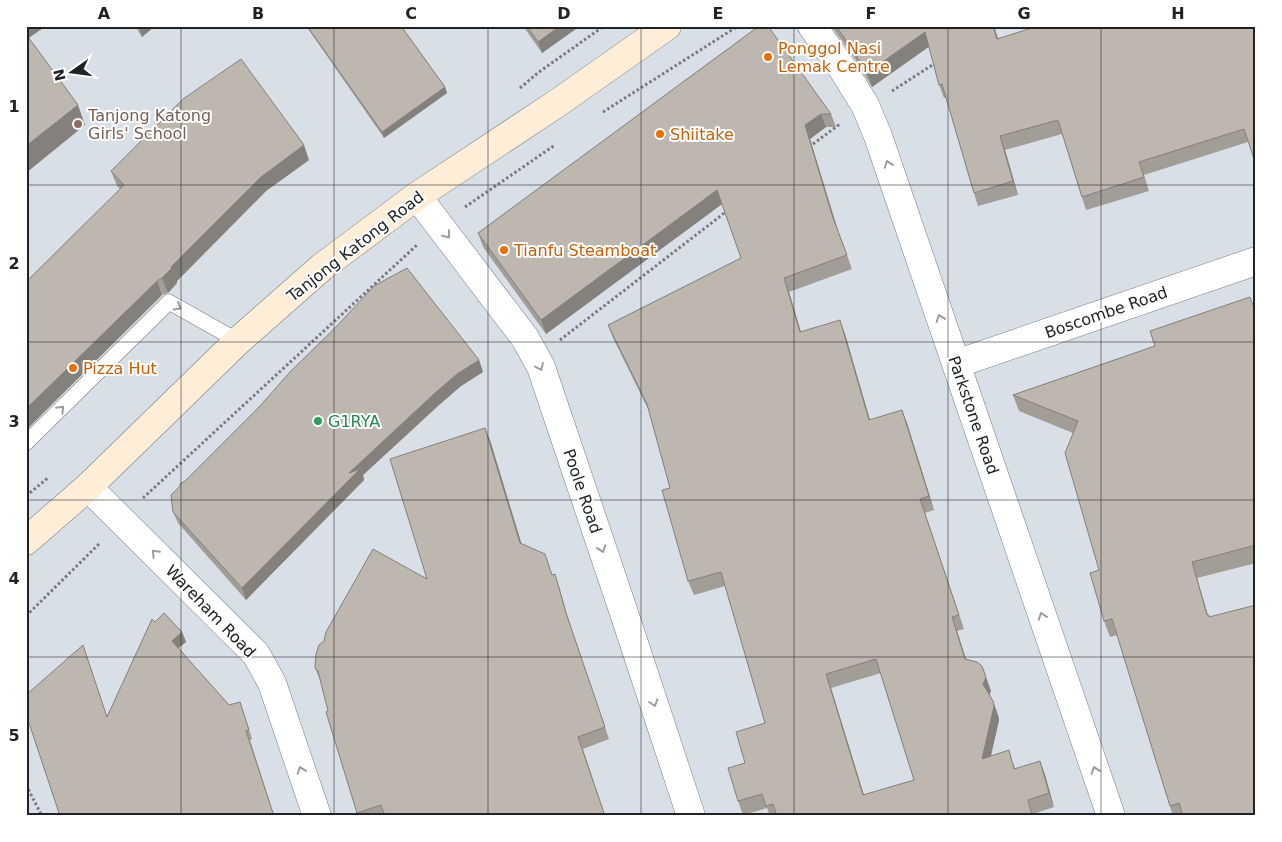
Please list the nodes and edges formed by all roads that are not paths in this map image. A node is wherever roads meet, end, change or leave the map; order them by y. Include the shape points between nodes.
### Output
1 (667, 26) edge
2 (812, 26) edge
3 (417, 196) junction
4 (1256, 261) edge
5 (238, 342) junction
6 (956, 364) junction
7 (26, 443) edge
8 (88, 486) junction
9 (26, 541) edge
10 (317, 816) edge
11 (691, 816) edge
12 (1111, 816) edge

1 - 3 main road, Tanjong Katong Road
6 -> 2 street, Parkstone Road via 865,105
3 - 5 main road, Tanjong Katong Road via 322,267
3 -> 11 street, Poole Road via 525,338 536,358
4 - 6 street, Boscombe Road
7 -> 5 lane via 170,302
5 - 8 main road, Tanjong Katong Road
12 -> 6 street, Parkstone Road
8 - 9 main road, Tanjong Katong Road
10 -> 8 street, Wareham Road via 272,683 256,654

